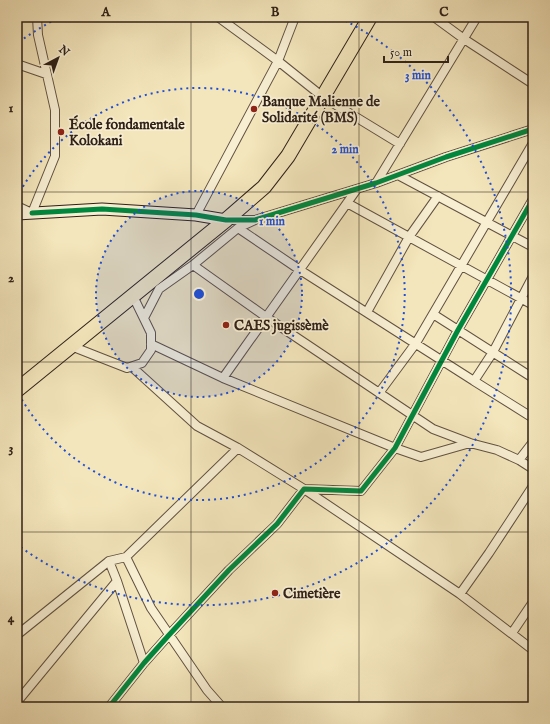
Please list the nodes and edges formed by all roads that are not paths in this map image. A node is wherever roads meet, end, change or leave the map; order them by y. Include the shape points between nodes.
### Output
1 (37, 17) edge
2 (218, 17) edge
3 (295, 17) edge
4 (370, 17) edge
5 (434, 17) edge
6 (477, 17) edge
7 (464, 39) junction
8 (278, 61) junction
9 (17, 64) edge
10 (46, 74) junction
11 (533, 84) edge
12 (323, 97) junction
13 (533, 129) edge
14 (533, 143) edge
15 (400, 144) junction
16 (398, 175) junction
17 (376, 183) junction
18 (357, 189) junction
19 (438, 196) junction
20 (533, 200) edge
21 (347, 203) junction
22 (17, 206) edge
23 (32, 213) junction
24 (17, 214) edge
25 (196, 215) junction
26 (226, 220) junction
27 (255, 220) junction
28 (487, 222) junction
29 (238, 228) junction
30 (512, 236) junction
31 (409, 237) junction
32 (533, 247) edge
33 (193, 265) junction
34 (461, 266) junction
35 (300, 270) junction
36 (533, 276) edge
37 (487, 280) junction
38 (132, 296) junction
39 (521, 299) junction
40 (533, 305) edge
41 (367, 312) junction
42 (433, 314) junction
43 (266, 317) junction
44 (144, 318) junction
45 (458, 330) junction
46 (416, 343) junction
47 (151, 344) junction
48 (71, 346) junction
49 (493, 352) junction
50 (442, 360) junction
51 (132, 367) junction
52 (531, 373) edge
53 (223, 378) junction
54 (474, 381) junction
55 (17, 390) edge
56 (379, 393) junction
57 (412, 415) junction
58 (533, 418) edge
59 (533, 442) edge
60 (470, 443) junction
61 (238, 448) junction
62 (395, 448) junction
63 (519, 460) junction
64 (533, 469) edge
65 (533, 486) edge
66 (304, 489) junction
67 (126, 557) junction
68 (109, 561) junction
69 (117, 581) junction
70 (460, 594) junction
71 (533, 602) edge
72 (512, 634) junction
73 (17, 635) edge
74 (169, 635) junction
75 (533, 650) edge
76 (144, 663) junction
77 (17, 702) edge
78 (109, 707) edge
79 (222, 707) edge

1 - 10 street
2 - 8 street
3 - 8 street
4 - 12 highway
5 - 7 street
6 - 7 street
7 - 11 street
7 - 15 street
8 - 12 street
8 - 25 street
9 - 10 street
10 - 23 street via 54,110 55,156
12 - 15 street
12 - 26 highway via 288,156 264,186
13 - 16 street via 446,156
14 - 28 street
15 - 17 street
16 - 17 street
16 - 19 street
17 - 18 street
18 - 21 street
18 - 27 street
19 - 28 street
19 - 31 street
20 - 30 street
21 - 31 street
21 - 35 street
22 - 23 street
23 - 24 street
23 - 25 street via 102,209
25 - 26 street
26 - 27 street
26 - 38 highway
27 - 29 street
28 - 30 street
28 - 34 street
29 - 33 street
29 - 35 street
30 - 32 street
30 - 37 street
31 - 34 street
31 - 41 street
33 - 43 street
33 - 44 street via 159,289
34 - 37 street
34 - 42 street
35 - 41 street
35 - 43 street
36 - 39 street
37 - 39 street
37 - 45 street
38 - 44 street
38 - 48 highway
39 - 40 street
39 - 49 street
41 - 46 street
42 - 45 street
42 - 46 street
43 - 53 street
43 - 56 street
44 - 47 street via 151,333
45 - 49 street
45 - 50 street
46 - 50 street
46 - 56 street
47 - 51 street via 151,350 142,363
47 - 53 street
48 - 51 street via 127,368
48 - 55 highway
49 - 52 street
49 - 54 street
50 - 54 street
50 - 57 street
51 - 61 street via 197,426
53 - 62 street
54 - 58 street
56 - 57 street
57 - 60 street via 433,429
57 - 62 street
59 - 63 street
60 - 62 street via 421,457
60 - 63 street
61 - 66 street
61 - 67 street
62 - 66 street via 361,492
63 - 64 street
65 - 70 street
66 - 70 street
66 - 74 street via 277,524 229,570
67 - 68 street
67 - 74 street via 151,608
68 - 69 street
68 - 73 street
69 - 76 street
69 - 77 street
70 - 72 street
71 - 72 street
72 - 75 street
74 - 76 street
74 - 79 street via 206,690
76 - 78 street

